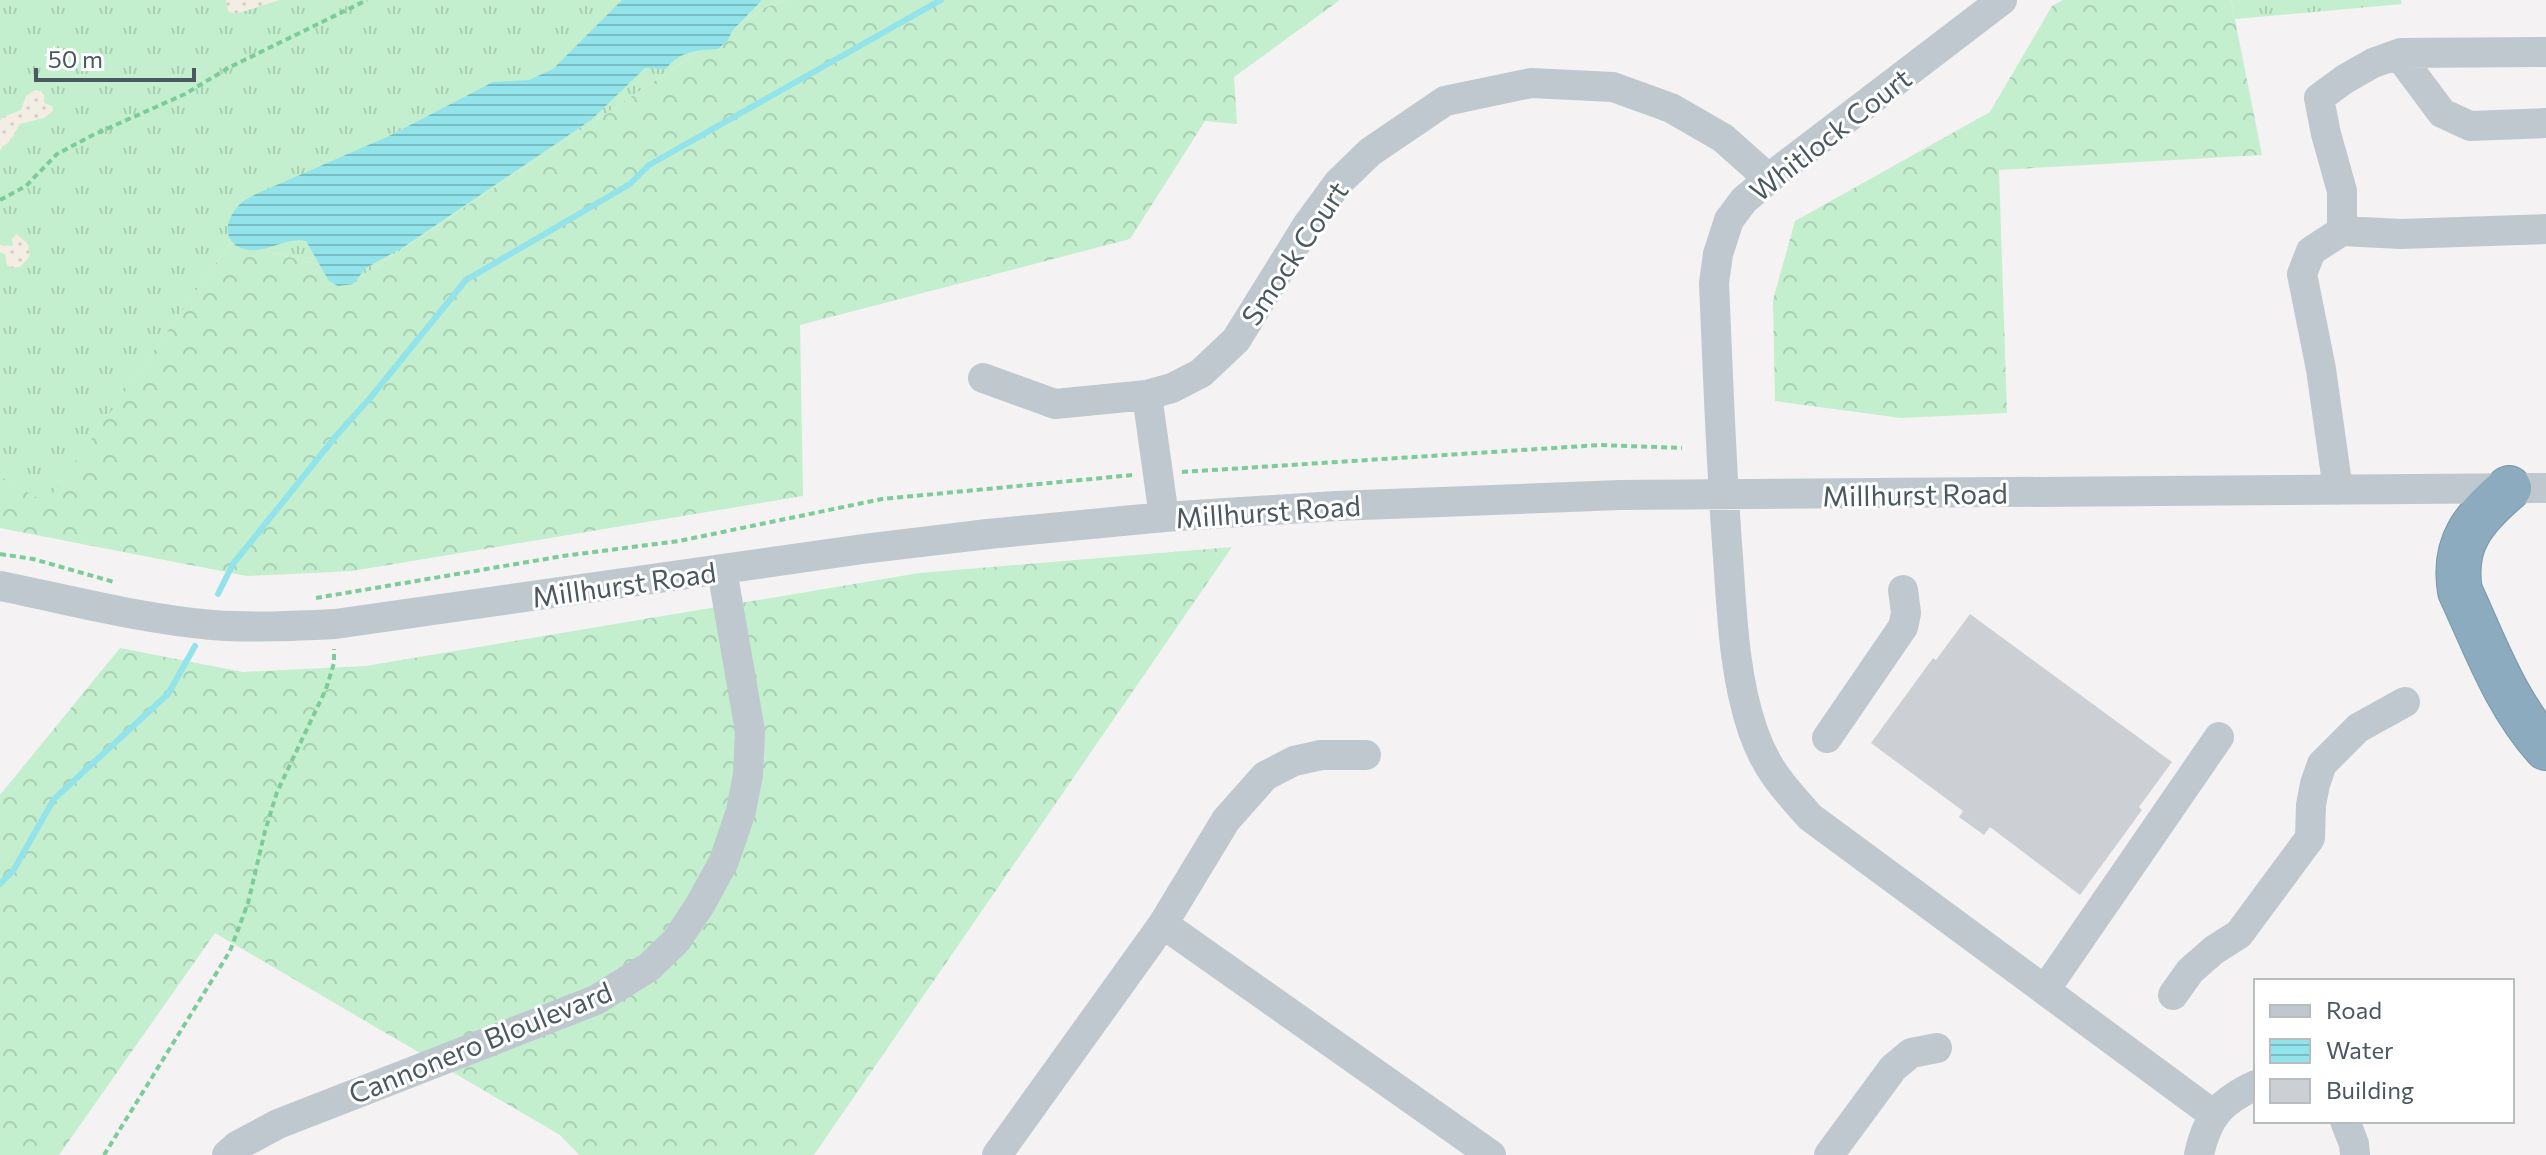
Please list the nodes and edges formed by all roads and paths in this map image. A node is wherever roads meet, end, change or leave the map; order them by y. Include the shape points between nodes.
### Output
1 (367, 0) edge
2 (2002, 0) edge
3 (2546, 52) edge
4 (2399, 54) junction
5 (2546, 123) edge
6 (1769, 179) junction
7 (0, 200) edge
8 (2546, 229) edge
9 (2342, 231) junction
10 (983, 378) dead end
11 (1147, 395) junction
12 (1682, 448) dead end
13 (1157, 474) junction
14 (2528, 488) edge
15 (2338, 490) junction
16 (1723, 496) junction
17 (1164, 517) junction
18 (0, 554) edge
19 (722, 570) junction
20 (119, 584) dead end
21 (0, 586) edge
22 (1903, 590) dead end
23 (309, 599) dead end
24 (335, 624) junction
25 (2405, 702) dead end
26 (2219, 737) dead end
27 (1827, 738) dead end
28 (2546, 748) edge
29 (1366, 755) dead end
30 (1163, 924) junction
31 (2045, 990) junction
32 (2173, 995) dead end
33 (1937, 1048) dead end
34 (2254, 1086) edge
35 (2214, 1115) junction
36 (2346, 1123) edge
37 (104, 1155) edge
38 (227, 1155) edge
39 (997, 1155) edge
40 (1491, 1155) edge
41 (1829, 1155) edge
42 (2199, 1155) edge
43 (2355, 1155) edge

1 - 7 path via 57,154 26,186
2 - 6 street, Whitlock Court
3 - 4 street
4 - 5 street via 2442,113 2470,126
4 - 9 street via 2373,63 2319,98 2342,191
6 - 11 street, Smock Court via 1723,138 1671,108 1613,87 1531,83 1445,101 1370,152 1338,183 1236,340 1201,373
6 - 16 street, Whitlock Court via 1729,220 1718,254 1714,283
8 - 9 street
9 - 15 street via 2311,251 2302,274
10 - 11 street, Smock Court via 1055,404
11 - 13 street
12 - 13 path via 1600,445
13 - 17 street
13 - 23 path via 882,499 679,541
14 - 15 street, Millhurst Road
14 - 28 highway via 2490,504 2468,532 2457,572 2460,591 2512,702
15 - 16 street, Millhurst Road
16 - 17 street, Millhurst Road via 1461,500
16 - 31 street, Whitlock Court via 1741,679 1753,731 1774,777 1810,817
17 - 19 street, Millhurst Road
18 - 20 path
19 - 24 street, Millhurst Road
19 - 38 street, Cannonero Bloulevard via 750,731 748,775 724,861 676,941 649,967 596,1000 278,1124
21 - 24 street, Millhurst Road via 210,625
22 - 27 street via 1903,627
24 - 37 path via 334,663 326,689 277,792 230,951
25 - 32 street via 2358,728 2322,764 2311,805 2310,838 2239,934 2190,971
26 - 31 street
29 - 30 street via 1321,755 1265,776 1226,820
30 - 39 street
30 - 40 street
31 - 35 street, Whitlock Court
33 - 41 street via 1911,1053 1893,1068
34 - 35 street via 2235,1094
35 - 42 street
36 - 43 street

